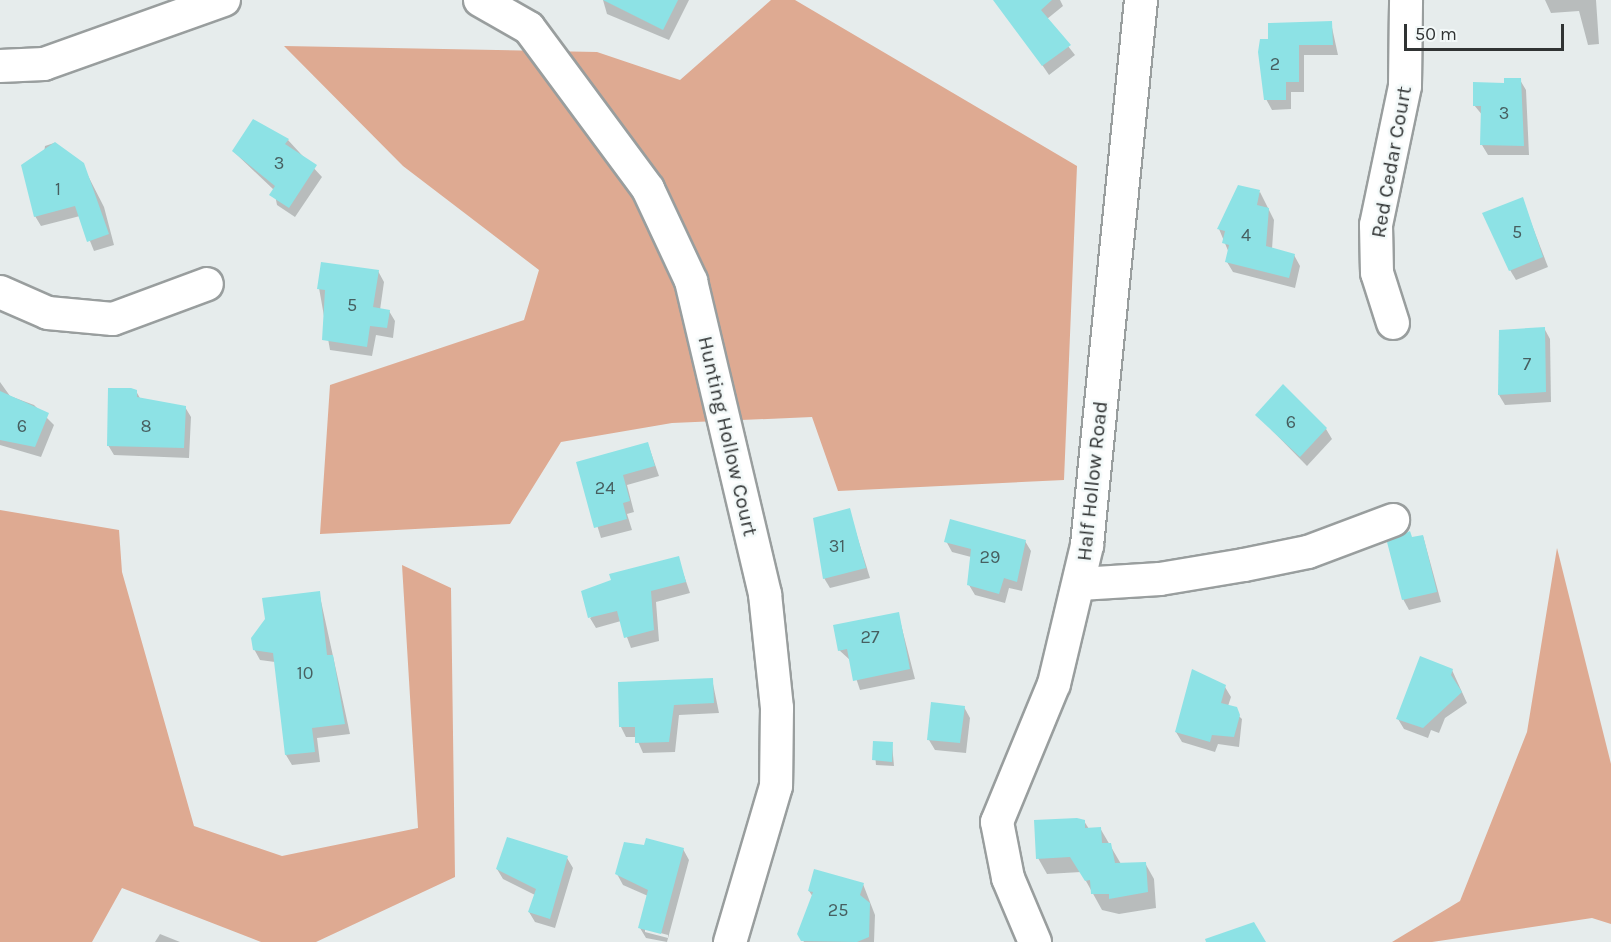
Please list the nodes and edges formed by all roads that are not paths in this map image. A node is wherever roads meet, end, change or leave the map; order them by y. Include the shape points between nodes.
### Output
1 (224, 0) edge
2 (480, 0) edge
3 (1141, 0) edge
4 (1407, 0) edge
5 (0, 66) edge
6 (207, 284) dead end
7 (0, 292) edge
8 (1393, 322) dead end
9 (1394, 520) dead end
10 (1080, 584) junction
11 (730, 942) edge
12 (1035, 942) edge

1 - 5 street via 44,64
2 - 11 street, Hunting Hollow Court via 528,28 648,189 691,281 765,594 777,708 776,786
3 - 10 street, Half Hollow Road
4 - 8 street, Red Cedar Court via 1405,86 1376,225 1377,273
6 - 7 street via 113,319 48,312
9 - 10 street via 1308,552 1255,563 1160,579
10 - 12 street, Half Hollow Road via 1054,684 997,822 1008,878

